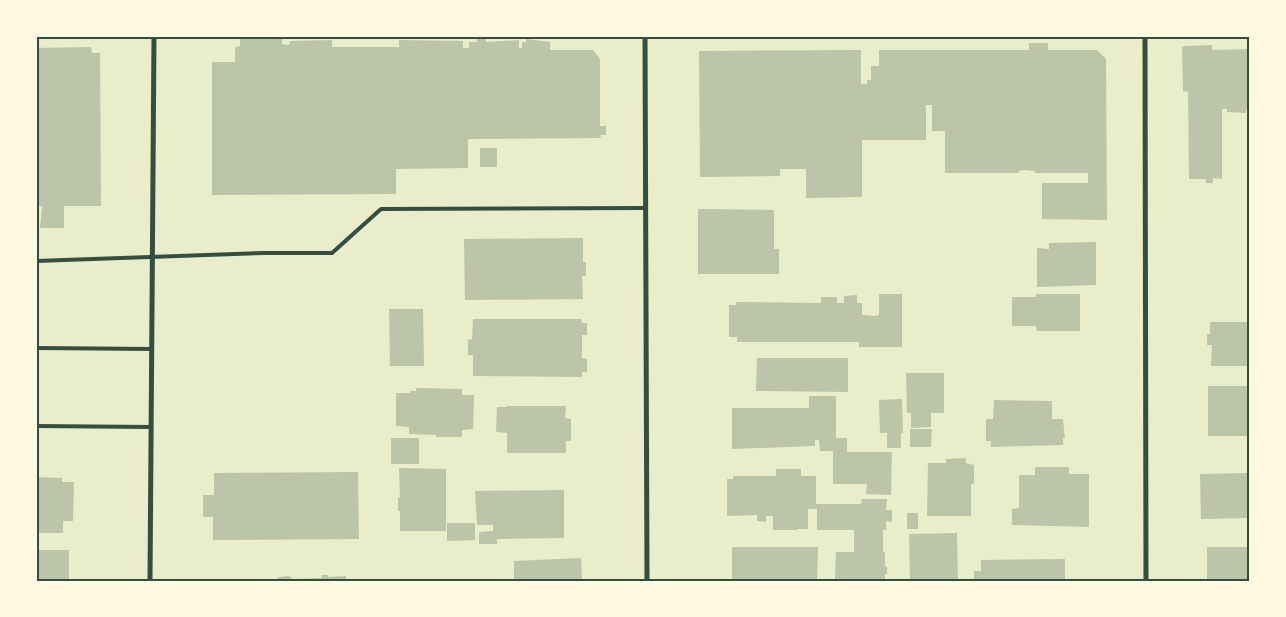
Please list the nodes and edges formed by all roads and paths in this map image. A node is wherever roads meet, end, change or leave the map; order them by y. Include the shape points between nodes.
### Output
1 (154, 36) edge
2 (645, 36) edge
3 (1145, 36) edge
4 (646, 208) junction
5 (153, 257) junction
6 (36, 261) edge
7 (36, 348) edge
8 (152, 349) junction
9 (36, 426) edge
10 (151, 427) junction
11 (150, 581) edge
12 (647, 581) edge
13 (1146, 581) edge

1 - 5 street
2 - 4 street
3 - 13 street
4 - 5 lane via 381,209 332,253
4 - 12 street
5 - 6 lane
5 - 8 street
7 - 8 lane
8 - 10 street
9 - 10 lane
10 - 11 street

